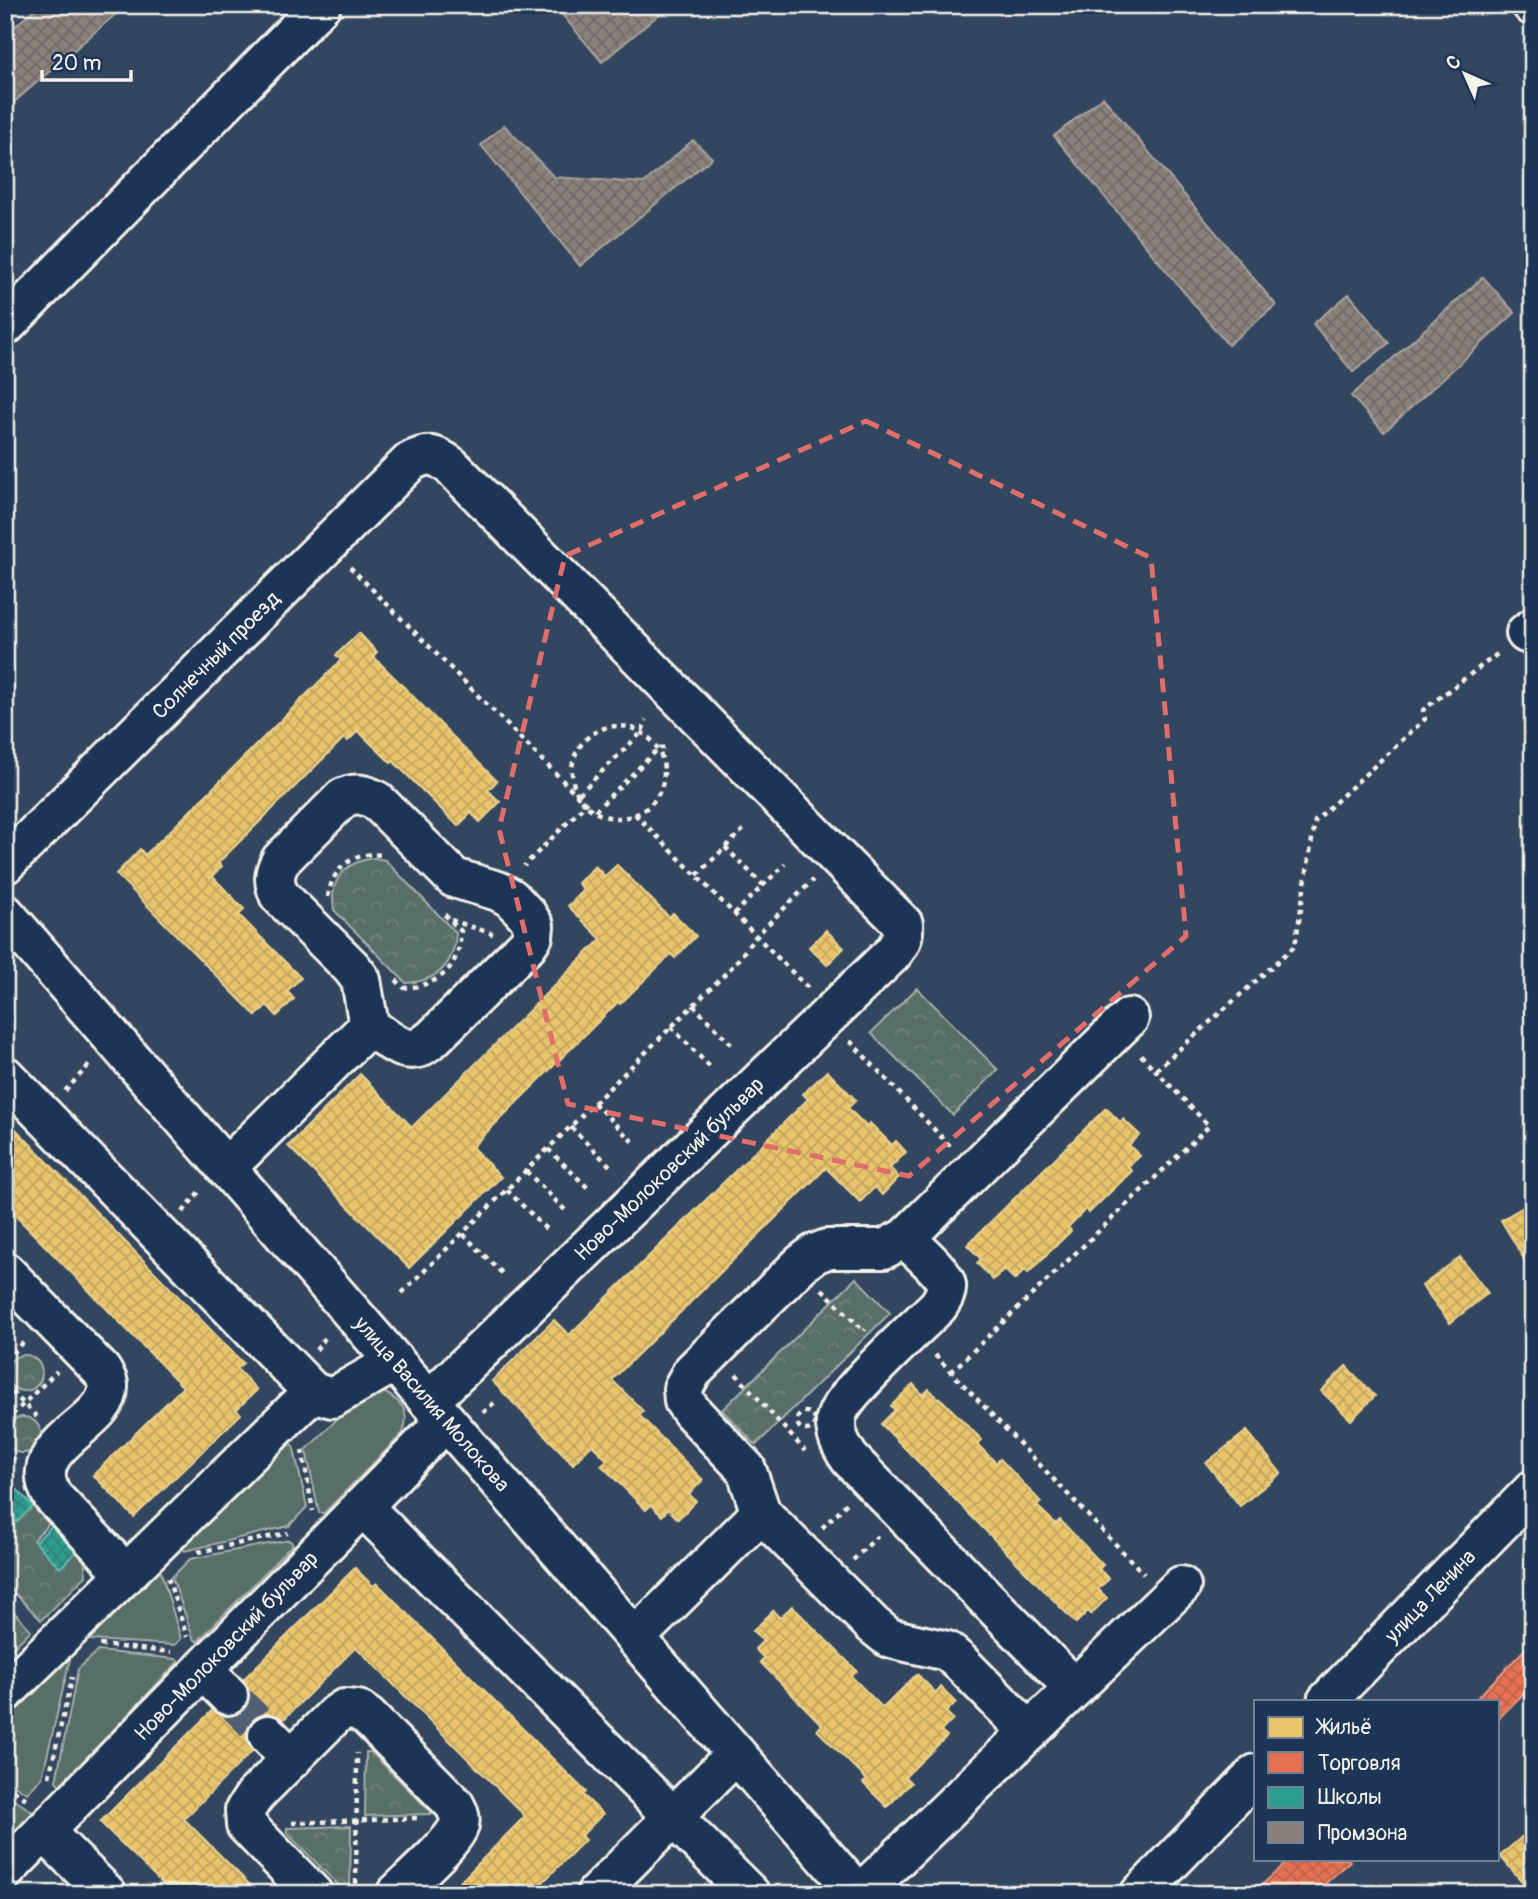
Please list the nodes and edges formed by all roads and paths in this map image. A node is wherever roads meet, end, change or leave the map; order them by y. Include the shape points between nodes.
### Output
1 (321, 5) edge
2 (5, 326) edge
3 (328, 544) junction
4 (1529, 630) edge
5 (646, 720) dead end
6 (642, 732) junction
7 (668, 746) dead end
8 (658, 749) junction
9 (579, 794) junction
10 (586, 804) junction
11 (595, 811) junction
12 (747, 826) dead end
13 (725, 847) junction
14 (387, 856) dead end
15 (837, 856) junction
16 (5, 864) edge
17 (785, 864) dead end
18 (696, 876) dead end
19 (763, 885) junction
20 (498, 891) junction
21 (328, 900) dead end
22 (441, 911) dead end
23 (5, 914) edge
24 (734, 914) dead end
25 (390, 974) dead end
26 (693, 1005) junction
27 (1123, 1024) joint
28 (369, 1026) junction
29 (671, 1027) junction
30 (114, 1039) junction
31 (734, 1047) dead end
32 (712, 1069) dead end
33 (1156, 1070) junction
34 (5, 1076) edge
35 (594, 1103) junction
36 (43, 1115) junction
37 (571, 1126) junction
38 (636, 1144) dead end
39 (548, 1149) junction
40 (224, 1166) junction
41 (612, 1168) dead end
42 (526, 1171) junction
43 (507, 1190) junction
44 (590, 1190) dead end
45 (567, 1212) dead end
46 (548, 1231) dead end
47 (463, 1234) junction
48 (162, 1237) junction
49 (905, 1238) junction
50 (799, 1266) junction
51 (5, 1272) edge
52 (504, 1276) dead end
53 (402, 1293) dead end
54 (348, 1308) junction
55 (873, 1321) dead end
56 (912, 1332) junction
57 (80, 1349) junction
58 (395, 1362) junction
59 (951, 1373) junction
60 (305, 1384) junction
61 (5, 1385) edge
62 (24, 1404) junction
63 (438, 1411) junction
64 (5, 1422) edge
65 (799, 1426) dead end
66 (788, 1433) dead end
67 (300, 1441) dead end
68 (62, 1443) junction
69 (871, 1480) junction
70 (1533, 1490) edge
71 (363, 1507) junction
72 (761, 1513) junction
73 (313, 1515) dead end
74 (300, 1531) dead end
75 (799, 1550) junction
76 (198, 1552) dead end
77 (172, 1569) dead end
78 (126, 1574) junction
79 (1174, 1592) joint
80 (5, 1594) edge
81 (12, 1601) dead end
82 (635, 1638) junction
83 (91, 1644) dead end
84 (200, 1665) junction
85 (73, 1672) dead end
86 (1074, 1688) junction
87 (5, 1692) edge
88 (1328, 1700) edge
89 (358, 1710) junction
90 (1029, 1732) junction
91 (736, 1754) junction
92 (1254, 1776) edge
93 (48, 1783) dead end
94 (5, 1785) edge
95 (38, 1816) junction
96 (459, 1817) junction
97 (673, 1817) junction
98 (357, 1821) junction
99 (246, 1825) junction
100 (5, 1871) edge
101 (107, 1894) edge
102 (313, 1894) edge
103 (356, 1894) edge
104 (396, 1894) edge
105 (596, 1894) edge
106 (750, 1894) edge
107 (859, 1894) edge
108 (1140, 1894) edge

1 - 2 street
3 - 10 path
3 - 15 street, Солнечный проезд via 410,462 430,454 441,458
3 - 16 street, Солнечный проезд
4 - 33 path via 1423,709 1424,719 1315,821 1295,946
5 - 6 path
6 - 8 path
6 - 9 path
6 - 9 path via 611,726 586,739 573,764
7 - 8 path
8 - 11 path
8 - 11 path via 664,779 650,804 625,817
9 - 10 path
10 - 11 path
10 - 20 path
12 - 13 path
13 - 18 path
13 - 19 path
14 - 21 path via 351,859 334,876
15 - 26 path
15 - 63 street, Ново-Молоковский бульвар via 903,924 901,943
17 - 19 path
19 - 24 path
20 - 28 street via 534,926 527,945 419,1048 407,1049
20 - 28 street via 454,878 366,795 343,798 281,860 274,871 279,895 361,980
22 - 25 path via 461,931 455,961 446,973 420,987 404,988
23 - 30 street, улица Василия Молокова
26 - 29 path
26 - 31 path
27 - 33 path
27 - 49 street
28 - 40 street
29 - 32 path
29 - 35 path
30 - 36 path
30 - 40 street, улица Василия Молокова
33 - 59 path via 1209,1126
34 - 36 street
35 - 37 path
35 - 38 path
36 - 48 street
37 - 39 path
37 - 41 path
39 - 42 path
39 - 44 path
40 - 48 path
40 - 54 street, улица Василия Молокова
42 - 43 path
42 - 45 path
43 - 46 path
43 - 47 path
47 - 52 path
47 - 53 path
48 - 60 street
49 - 50 street via 884,1249 827,1249
49 - 56 street via 946,1283 938,1306
50 - 55 path via 864,1331
50 - 72 street via 692,1372 683,1388 684,1401 692,1412 746,1469
51 - 57 street
54 - 58 street, улица Василия Молокова
54 - 60 path
56 - 59 path
56 - 69 street via 849,1394 836,1417 838,1442
57 - 62 path
57 - 68 street via 108,1382 107,1397
58 - 60 street via 332,1398
58 - 63 street, улица Василия Молокова
59 - 79 path
60 - 78 street
61 - 62 path
62 - 64 path
62 - 68 path
63 - 71 street, Ново-Молоковский бульвар
63 - 82 street, улица Василия Молокова
65 - 66 path
67 - 73 path
68 - 78 street via 45,1468 45,1485
69 - 75 path
69 - 86 street
70 - 88 street, улица Ленина
71 - 84 street, Ново-Молоковский бульвар
71 - 97 street
72 - 75 street
72 - 82 street
74 - 76 path
75 - 90 street via 889,1638 947,1651
77 - 84 path via 167,1574
78 - 87 street
79 - 86 street
80 - 81 path
82 - 91 street, улица Василия Молокова
83 - 84 path
84 - 95 street, Ново-Молоковский бульвар
85 - 93 path
86 - 90 street
89 - 96 street via 454,1804
89 - 98 path
89 - 99 street via 344,1709 280,1747 245,1810
90 - 107 street
91 - 97 street
91 - 107 street, улица Василия Молокова
92 - 108 street
94 - 95 path
95 - 100 street, Ново-Молоковский бульвар
95 - 101 street
96 - 98 path
96 - 104 street via 452,1838
97 - 105 street
97 - 106 street
98 - 99 path
98 - 103 path
99 - 102 street

